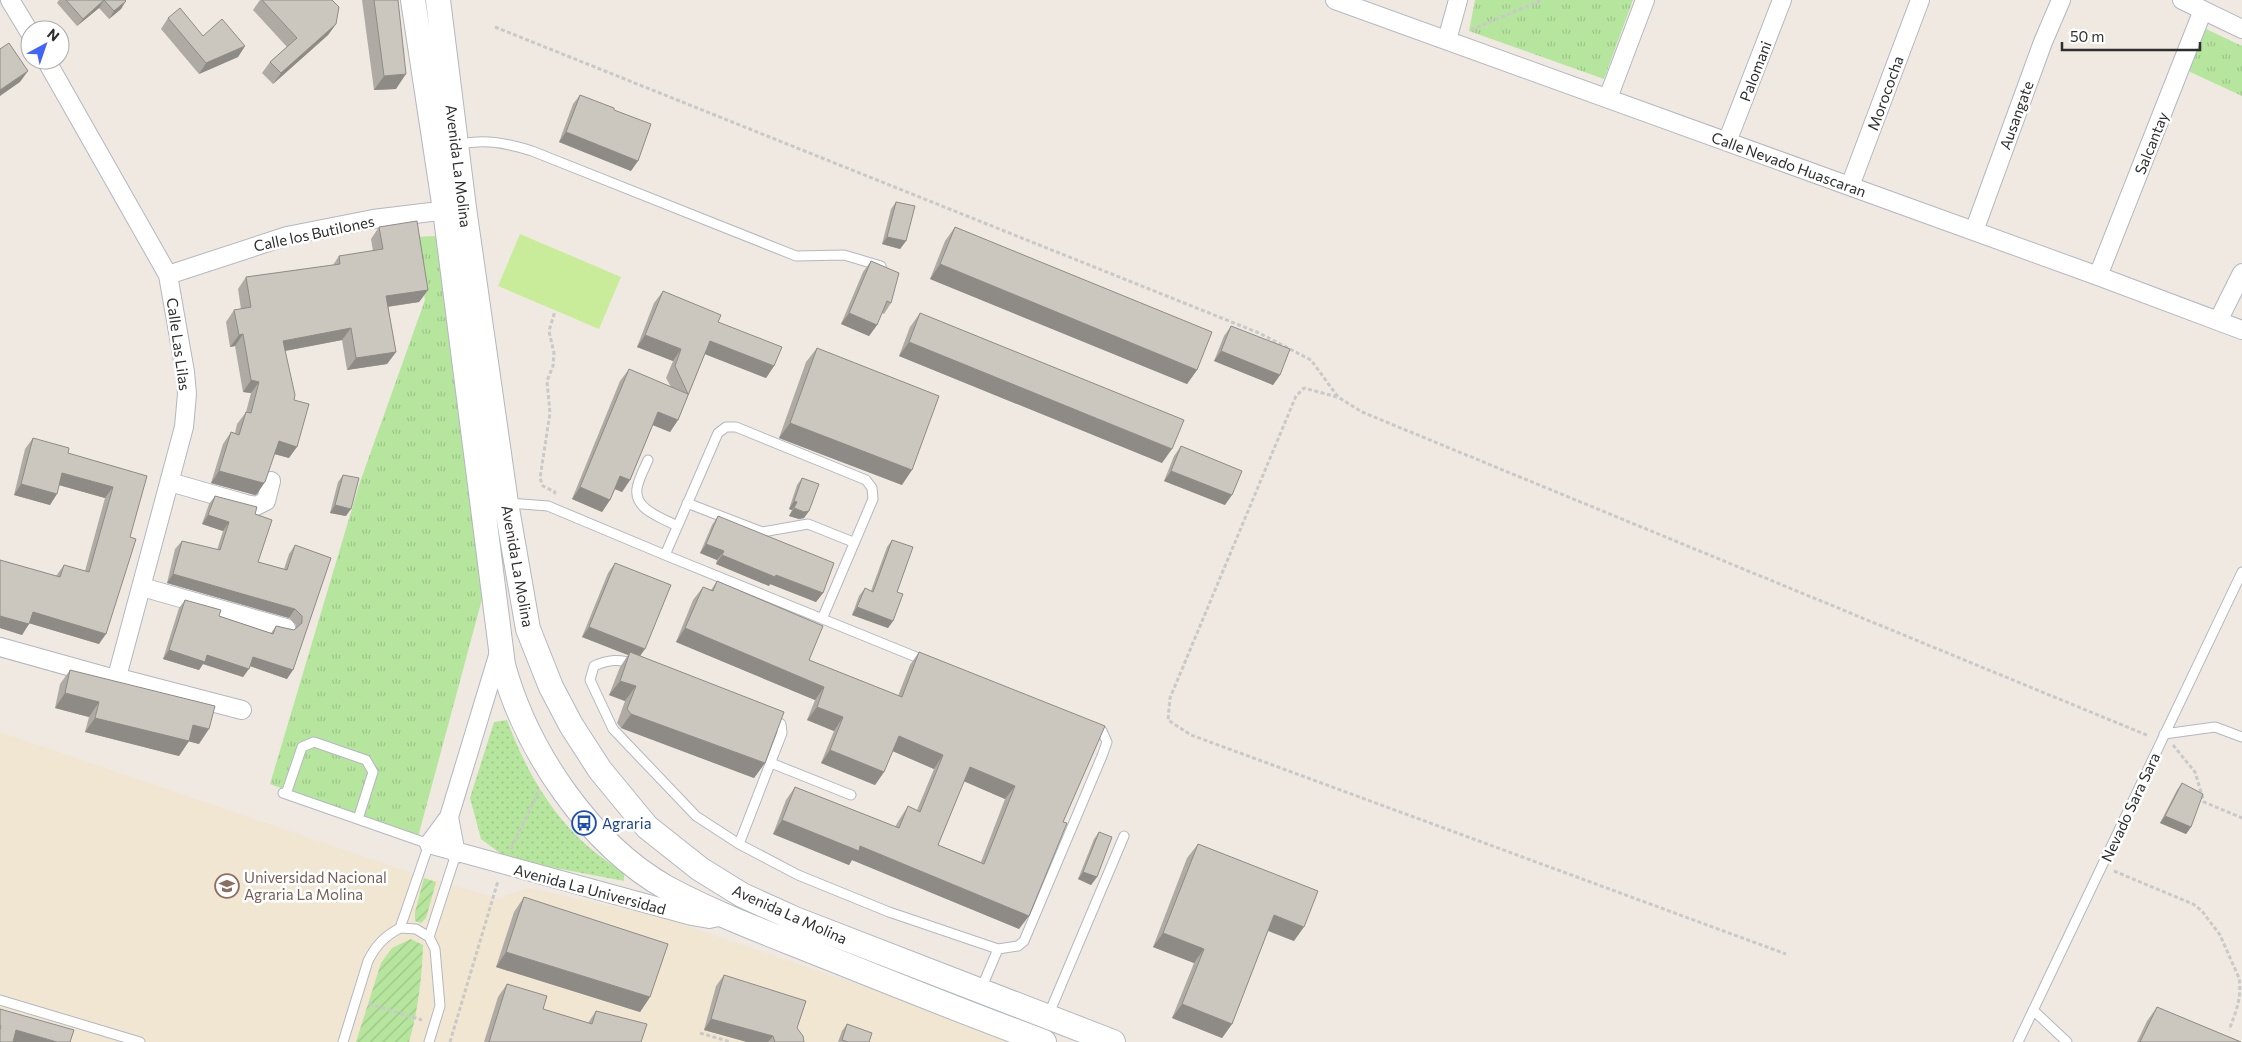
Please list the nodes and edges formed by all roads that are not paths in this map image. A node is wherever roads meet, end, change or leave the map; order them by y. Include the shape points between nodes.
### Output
1 (10, 0) edge
2 (413, 0) edge
3 (438, 0) edge
4 (1335, 0) edge
5 (1458, 0) edge
6 (1645, 0) edge
7 (1782, 0) edge
8 (1920, 0) edge
9 (2061, 0) edge
10 (2182, 0) edge
11 (2203, 10) junction
12 (22, 20) edge
13 (2242, 29) edge
14 (1447, 40) junction
15 (52, 70) edge
16 (1608, 98) junction
17 (1728, 142) junction
18 (456, 145) junction
19 (1850, 186) junction
20 (454, 209) junction
21 (1974, 231) junction
22 (890, 270) edge
23 (2242, 273) edge
24 (168, 274) junction
25 (2098, 276) junction
26 (2218, 321) junction
27 (2242, 330) edge
28 (648, 460) dead end
29 (170, 482) junction
30 (271, 482) edge
31 (506, 502) junction
32 (687, 503) junction
33 (677, 526) junction
34 (853, 542) junction
35 (665, 555) junction
36 (2242, 572) edge
37 (142, 587) junction
38 (822, 619) junction
39 (286, 628) edge
40 (528, 629) junction
41 (500, 646) junction
42 (0, 647) edge
43 (939, 666) edge
44 (644, 668) edge
45 (113, 677) junction
46 (242, 710) dead end
47 (764, 714) edge
48 (1084, 724) edge
49 (2242, 737) edge
50 (2163, 738) junction
51 (771, 763) junction
52 (851, 795) dead end
53 (449, 817) junction
54 (358, 819) junction
55 (1124, 836) dead end
56 (429, 844) junction
57 (739, 844) junction
58 (456, 854) junction
59 (742, 896) junction
60 (723, 916) junction
61 (400, 928) junction
62 (429, 937) junction
63 (998, 950) junction
64 (980, 991) junction
65 (0, 1000) edge
66 (2033, 1010) junction
67 (1047, 1017) junction
68 (109, 1033) junction
69 (2062, 1040) edge
70 (106, 1042) edge
71 (140, 1042) edge
72 (343, 1042) edge
73 (429, 1042) edge
74 (1044, 1042) edge
75 (1113, 1042) edge
76 (2018, 1042) edge

1 - 12 street
2 - 20 main road, Avenida La Molina
3 - 18 main road, Avenida La Molina
4 - 14 street, Calle Nevado Huascaran
5 - 14 street
6 - 16 street
7 - 17 street, Palomani
8 - 19 street, Morococha
9 - 21 street, Ausangate
10 - 11 street
11 - 13 street
11 - 25 street, Salcantay
14 - 16 street, Calle Nevado Huascaran
15 - 24 street, Calle Las Lilas
16 - 17 street, Calle Nevado Huascaran
17 - 19 street, Calle Nevado Huascaran
18 - 20 main road, Avenida La Molina
18 - 22 lane via 487,140 532,151 796,256 844,255
19 - 21 street, Calle Nevado Huascaran
20 - 24 street, Calle los Butilones via 287,236
20 - 31 main road, Avenida La Molina
20 - 41 main road, Avenida La Molina
21 - 25 street, Calle Nevado Huascaran
23 - 26 street
24 - 29 street, Calle Las Lilas via 187,394 184,427
25 - 26 street, Calle Nevado Huascaran
26 - 27 street, Calle Nevado Huascaran
28 - 33 lane via 637,490 639,502
29 - 30 street via 256,506 266,501
29 - 37 street, Calle Las Lilas
31 - 35 lane via 549,506
31 - 40 main road, Avenida La Molina
32 - 33 lane
32 - 34 lane via 762,532 808,524
32 - 34 lane via 718,433 726,427 736,427 866,480 872,488 873,499
33 - 35 lane
34 - 38 lane
35 - 38 lane
36 - 50 lane, Nevado Sara Sara
37 - 39 street
37 - 45 street, Calle Las Lilas via 118,673
38 - 43 lane
40 - 41 main road via 512,635
40 - 59 main road, Avenida La Molina via 551,687 571,725 626,805 669,846
41 - 53 street
41 - 60 main road, Avenida La Molina via 508,684 519,712 549,769 575,806 618,852 666,887
42 - 45 street
44 - 57 lane via 610,660 594,666 590,680 613,730 696,816
45 - 46 street
47 - 51 lane via 781,724 782,732
48 - 63 lane via 1102,731 1107,742 1102,756 1024,940 1018,946
49 - 50 lane via 2215,727
50 - 66 lane, Nevado Sara Sara
51 - 52 lane
51 - 57 lane
53 - 56 street
53 - 58 street
54 - 54 lane, Avenida La Universidad via 373,772 366,760 314,742 307,744 302,748 285,794
54 - 56 lane, Avenida La Universidad
55 - 67 lane
56 - 58 street, Avenida La Universidad
56 - 61 lane
57 - 63 lane via 798,875
58 - 60 street, Avenida La Universidad via 692,916
58 - 62 lane
59 - 60 main road via 735,908
59 - 64 main road, Avenida La Molina
60 - 74 main road, Avenida La Molina
61 - 62 lane via 416,929
61 - 72 lane via 375,948
62 - 73 lane via 435,949 440,988 440,1006
63 - 64 lane
64 - 67 main road, Avenida La Molina
65 - 68 lane
66 - 69 lane
66 - 76 lane, Nevado Sara Sara
67 - 75 main road, Avenida La Molina
68 - 70 lane
68 - 71 lane

